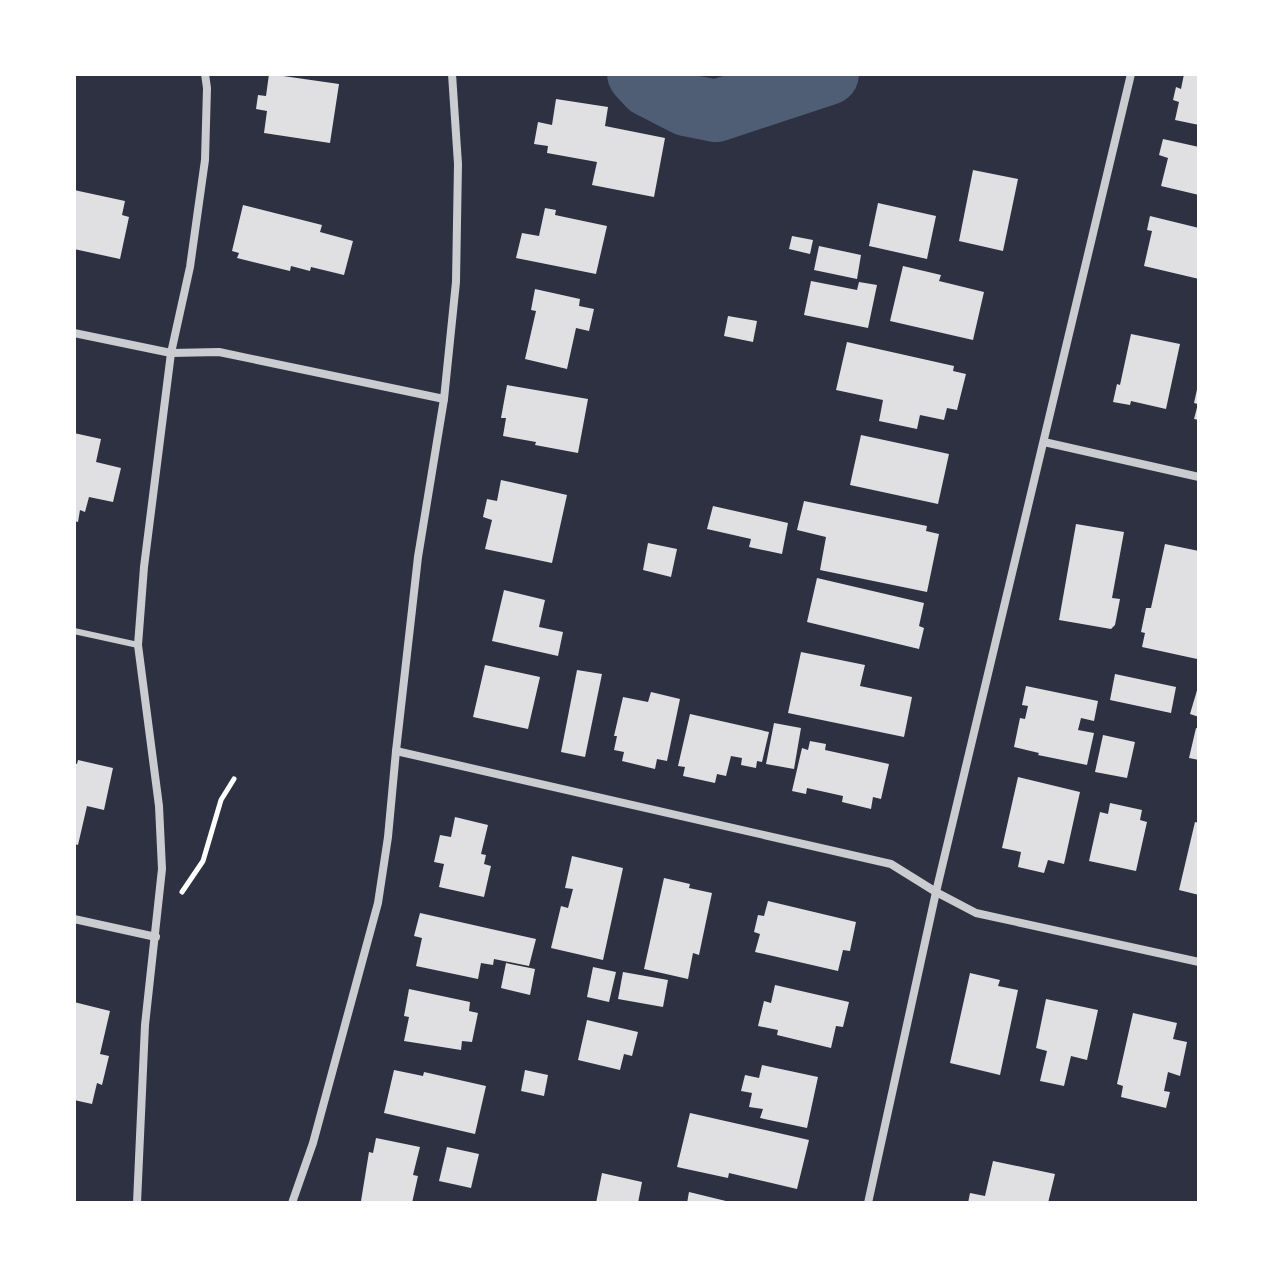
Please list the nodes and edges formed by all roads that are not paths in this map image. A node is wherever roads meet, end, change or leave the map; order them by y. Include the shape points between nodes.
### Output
1 (205, 74) edge
2 (452, 74) edge
3 (1131, 74) edge
4 (74, 333) edge
5 (171, 353) junction
6 (444, 399) junction
7 (1044, 442) junction
8 (1199, 477) edge
9 (74, 631) edge
10 (138, 645) junction
11 (396, 751) junction
12 (936, 892) junction
13 (74, 919) edge
14 (156, 937) junction
15 (1199, 962) edge
16 (137, 1203) edge
17 (292, 1203) edge
18 (868, 1203) edge

1 - 5 street via 205,160
2 - 6 street via 458,164 456,282
3 - 7 street
4 - 5 street
5 - 6 street via 219,352
5 - 10 street
6 - 11 street via 418,557
7 - 8 street
7 - 12 street
9 - 10 lane
10 - 14 street via 159,806 162,869
11 - 12 street via 891,864
11 - 17 street via 378,903
12 - 15 street via 976,913
12 - 18 street
13 - 14 street
14 - 16 street via 145,1025

